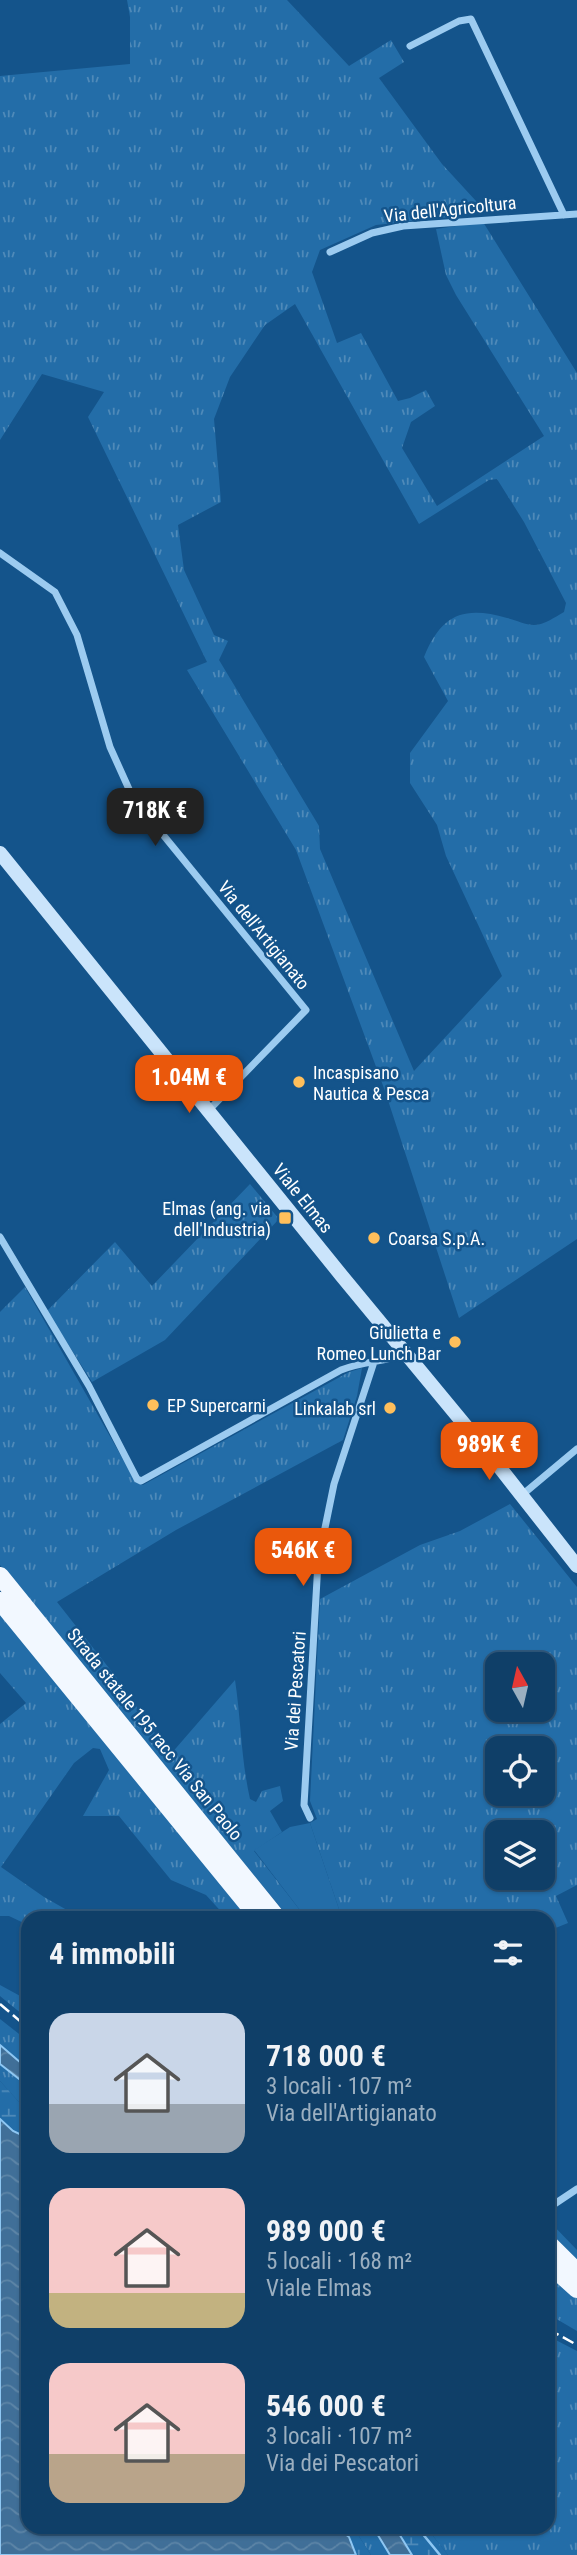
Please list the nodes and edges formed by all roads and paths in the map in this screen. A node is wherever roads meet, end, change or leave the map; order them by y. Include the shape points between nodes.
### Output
1 (410, 46) dead end
2 (577, 214) edge
3 (564, 215) junction
4 (330, 252) dead end
5 (0, 553) edge
6 (0, 853) edge
7 (208, 1111) junction
8 (0, 1237) edge
9 (406, 1354) junction
10 (373, 1362) junction
11 (577, 1449) edge
12 (522, 1495) junction
13 (577, 1566) edge
14 (0, 1576) edge
15 (0, 1601) edge
16 (310, 1818) dead end
17 (253, 1911) edge
18 (271, 1911) edge
19 (577, 2189) edge
20 (555, 2204) edge
21 (555, 2251) edge
22 (555, 2269) edge
23 (577, 2272) edge
24 (577, 2289) edge

1 - 3 street via 471,19
2 - 3 street, Via dell'Agricoltura
3 - 4 street, Via dell'Agricoltura via 402,226 372,233
5 - 7 street, Via dell'Artigianato via 55,592 77,635 110,747 133,799 306,1010
6 - 7 main road, Viale Elmas
7 - 9 main road, Viale Elmas
8 - 10 street via 141,1481 341,1370 361,1361
9 - 10 street
9 - 12 main road, Viale Elmas
10 - 16 street, Via dei Pescatori via 334,1484 318,1562 304,1805
11 - 12 street
12 - 13 main road, Viale Elmas
14 - 18 highway, Strada statale 195 racc Via San Paolo
15 - 17 highway, Strada statale 195 racc Via San Paolo
19 - 20 street
21 - 23 highway
22 - 24 highway

